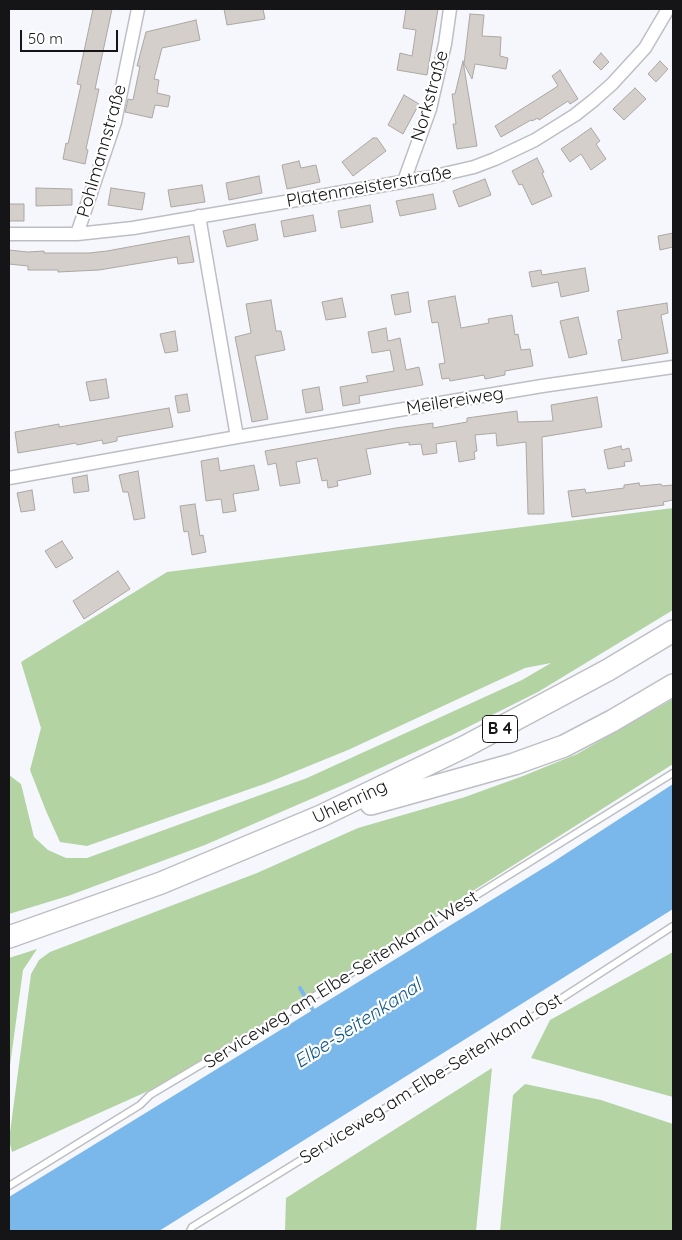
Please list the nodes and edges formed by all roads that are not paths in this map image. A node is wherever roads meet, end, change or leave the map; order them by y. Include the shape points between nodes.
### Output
1 (138, 9) edge
2 (450, 9) edge
3 (668, 9) edge
4 (404, 181) junction
5 (199, 216) junction
6 (9, 234) edge
7 (78, 234) junction
8 (673, 367) edge
9 (237, 437) junction
10 (9, 478) edge
11 (673, 631) edge
12 (673, 685) edge
13 (673, 773) edge
14 (321, 816) junction
15 (673, 926) edge
16 (9, 937) edge
17 (9, 1186) edge
18 (190, 1231) edge

1 - 7 street, Pohlmannstraße via 115,122
2 - 4 street, Norkstraße via 430,109
3 - 4 street, Platenmeisterstraße via 655,34 629,66 594,100 555,129 474,167
4 - 5 street, Platenmeisterstraße
5 - 7 street, Platenmeisterstraße
5 - 9 street
6 - 7 street, Platenmeisterstraße
8 - 9 street, Meilereiweg
9 - 10 street, Meilereiweg
11 - 14 highway, Uhlenring / B 4 via 474,742
12 - 14 highway via 564,746 514,764
13 - 17 lane, Serviceweg am Elbe-Seitenkanal West via 308,1001 150,1095 140,1105
14 - 16 highway, Uhlenring / B 4 via 161,883
15 - 18 lane, Serviceweg am Elbe-Seitenkanal Ost

